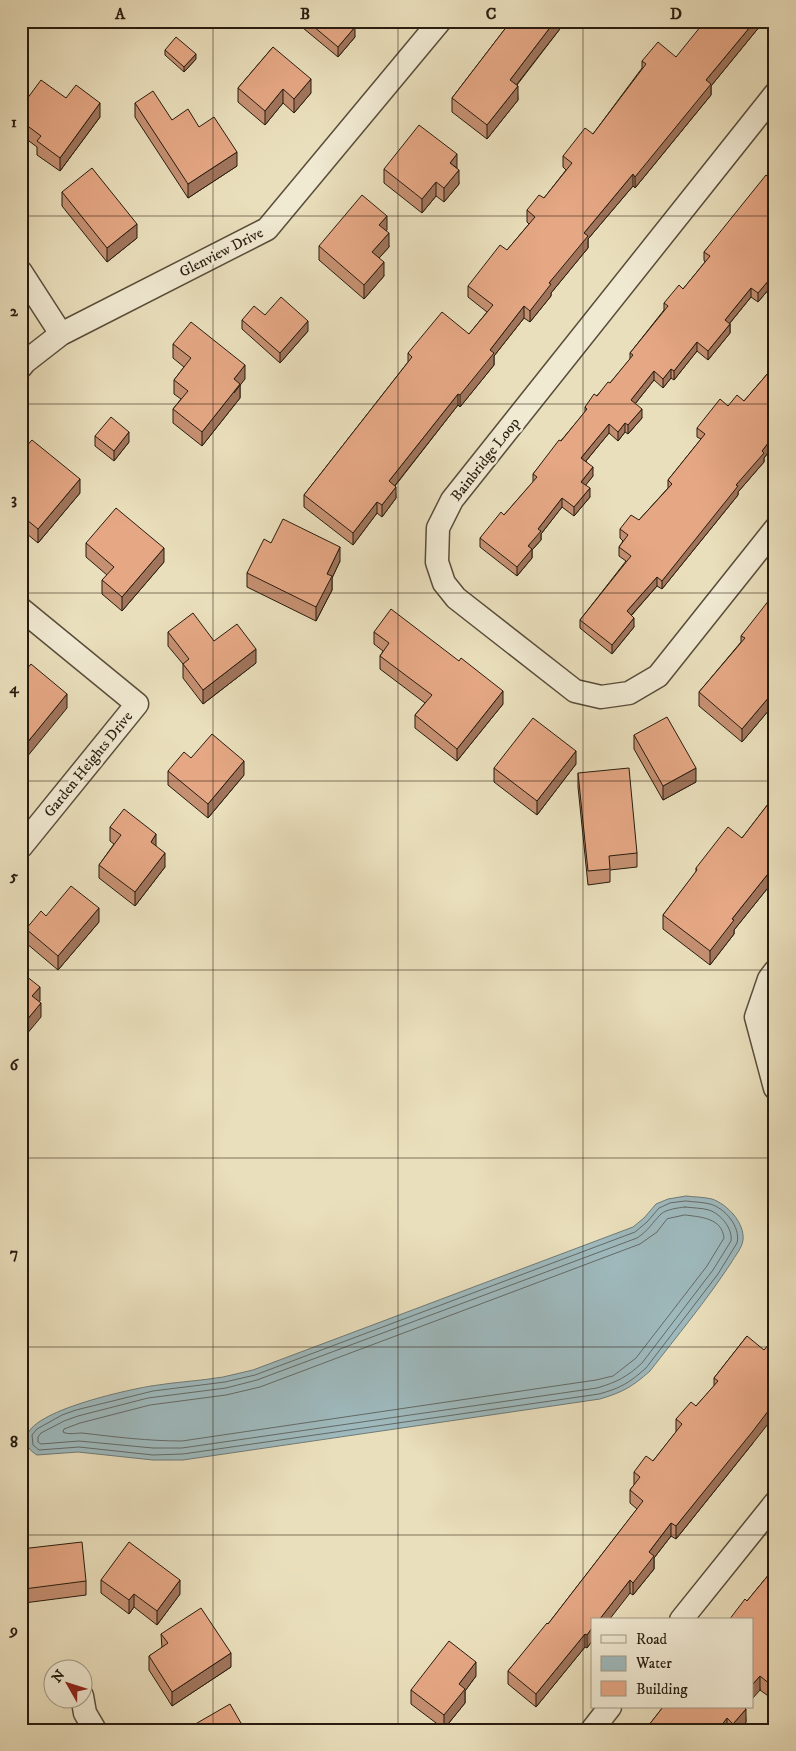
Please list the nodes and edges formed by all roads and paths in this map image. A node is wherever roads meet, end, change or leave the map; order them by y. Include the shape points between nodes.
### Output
1 (440, 21) edge
2 (775, 94) edge
3 (21, 272) edge
4 (61, 334) junction
5 (21, 367) edge
6 (775, 529) edge
7 (21, 609) edge
8 (21, 847) edge
9 (775, 972) edge
10 (775, 1088) edge
11 (775, 1502) edge
12 (683, 1618) edge
13 (85, 1708) edge
14 (609, 1708) edge
15 (95, 1730) edge
16 (592, 1730) edge

1 - 4 street, Glenview Drive via 267,229
2 - 6 street, Bainbridge Loop via 452,500 438,528 437,562 444,583 456,598 576,691 601,697 629,693 658,676
3 - 4 street
4 - 5 street, Glenview Drive
7 - 8 street, Garden Heights Drive via 137,704
9 - 10 street via 769,979 756,1017
11 - 12 street
13 - 15 street
14 - 16 street

